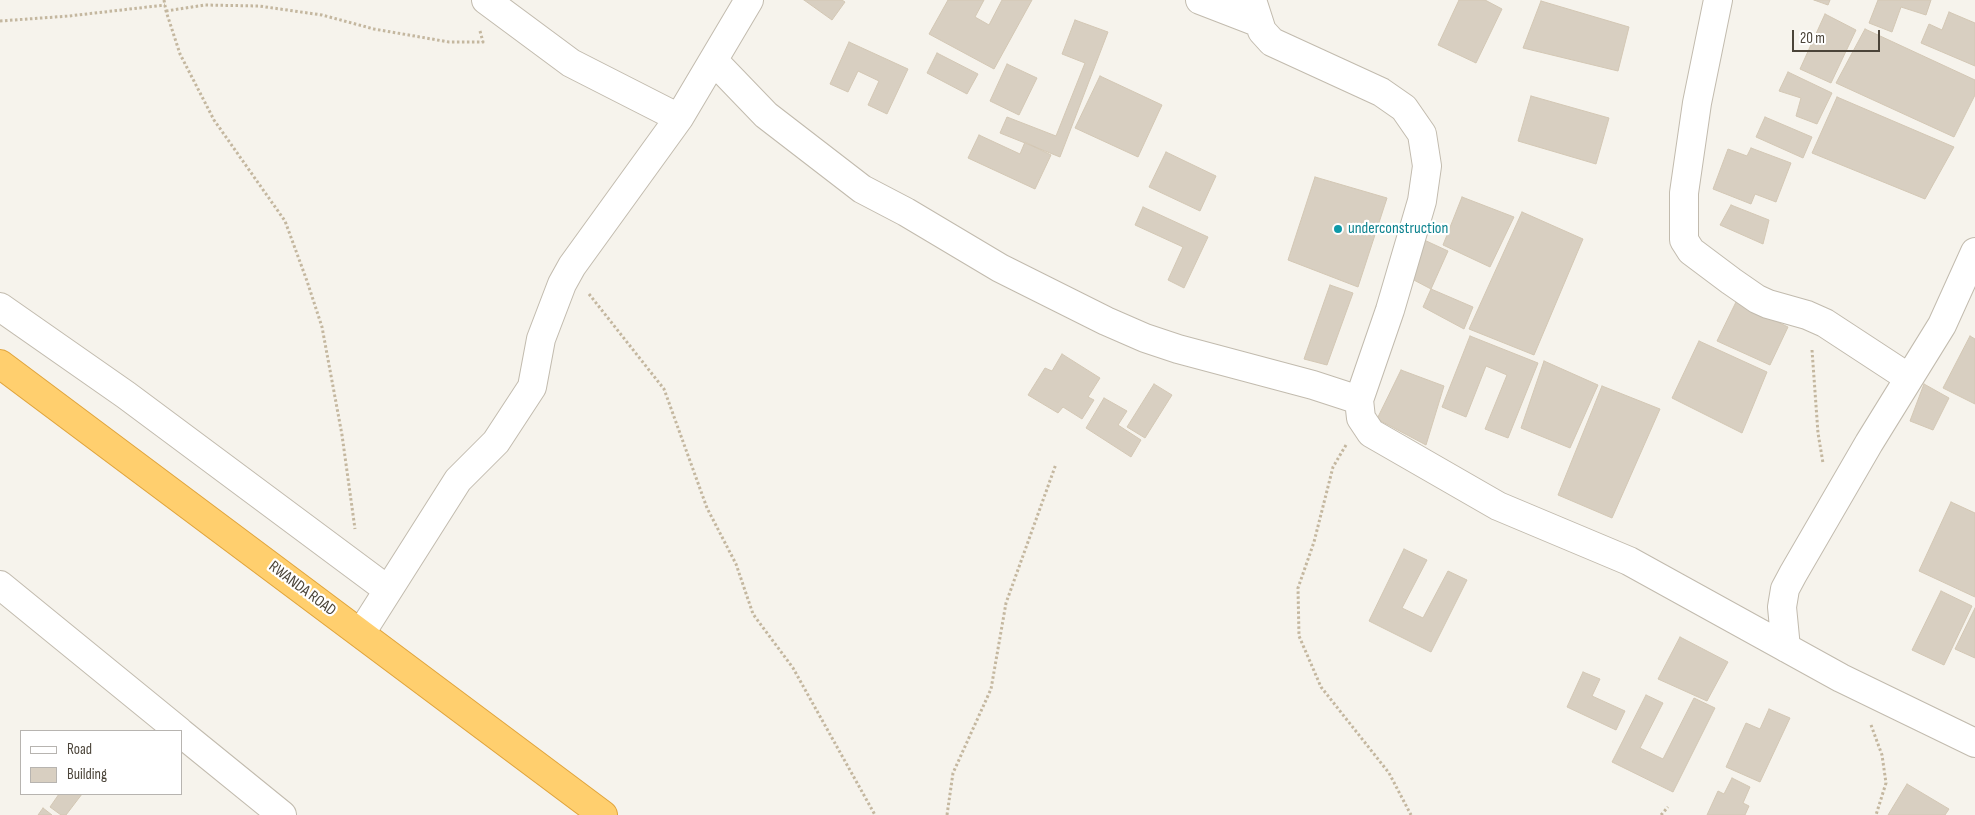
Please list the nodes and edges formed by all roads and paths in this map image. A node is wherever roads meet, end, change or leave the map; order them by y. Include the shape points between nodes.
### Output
1 (164, 0) edge
2 (749, 0) edge
3 (1200, 0) edge
4 (1718, 0) edge
5 (165, 5) junction
6 (166, 11) junction
7 (1255, 11) edge
8 (482, 13) edge
9 (0, 21) edge
10 (714, 62) junction
11 (679, 118) junction
12 (1975, 252) edge
13 (572, 266) junction
14 (0, 307) edge
15 (1809, 316) junction
16 (0, 364) edge
17 (1909, 378) junction
18 (1360, 409) junction
19 (1056, 464) dead end
20 (1832, 507) junction
21 (362, 571) junction
22 (0, 585) edge
23 (388, 590) junction
24 (361, 633) junction
25 (1786, 648) junction
26 (1866, 718) dead end
27 (178, 730) edge
28 (182, 734) edge
29 (1975, 743) edge
30 (1668, 807) dead end
31 (282, 815) edge
32 (604, 815) edge
33 (876, 815) edge
34 (947, 815) edge
35 (1411, 815) edge
36 (1661, 815) edge
37 (1876, 815) edge

1 - 5 path
2 - 10 street
3 - 7 street
4 - 15 street via 1685,184 1684,240 1692,251 1757,299
5 - 6 path
5 - 9 path
6 - 8 path via 205,5 259,6 322,15 374,29 449,42 484,42
6 - 21 path via 180,54 214,120 284,221 307,281 322,327
7 - 18 street via 1262,31 1272,42 1381,92 1404,108 1422,134 1427,166 1422,201
8 - 11 street
10 - 11 street
10 - 18 street via 766,115 862,189 1000,268 1145,338 1178,350 1313,385
11 - 13 street
12 - 17 street via 1942,325
13 - 23 street via 541,338 532,387 496,442 458,480
13 - 33 path via 591,299 664,389 708,508 736,564 753,614 793,668
14 - 21 street via 126,395
15 - 17 street
15 - 20 path via 1818,433
16 - 24 highway, RWANDA ROAD
17 - 20 street
18 - 25 street via 1371,433 1467,490 1629,560
18 - 35 path via 1333,467 1314,542 1298,588 1299,636 1321,687 1389,773
19 - 34 path via 1006,603 991,689 953,773
20 - 25 street via 1785,589 1782,607
21 - 23 street
22 - 27 street
23 - 24 street
24 - 32 highway, RWANDA ROAD
25 - 29 street via 1850,683
26 - 37 path via 1882,755 1886,783
28 - 31 street
30 - 36 path

